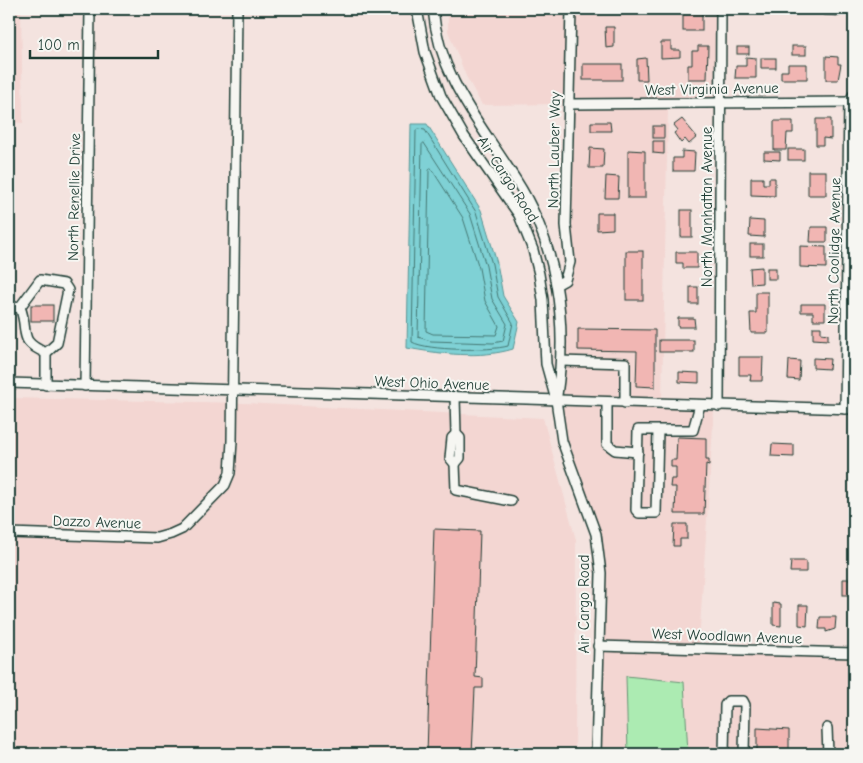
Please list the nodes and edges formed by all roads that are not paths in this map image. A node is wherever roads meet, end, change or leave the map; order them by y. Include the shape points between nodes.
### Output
1 (90, 9) edge
2 (237, 9) edge
3 (417, 9) edge
4 (433, 9) edge
5 (571, 9) edge
6 (721, 9) edge
7 (853, 99) edge
8 (721, 102) junction
9 (569, 104) junction
10 (556, 285) junction
11 (9, 308) edge
12 (20, 308) junction
13 (46, 353) junction
14 (561, 361) junction
15 (9, 384) edge
16 (46, 385) junction
17 (85, 386) junction
18 (233, 390) junction
19 (455, 397) junction
20 (556, 400) junction
21 (607, 402) junction
22 (625, 403) junction
23 (700, 405) junction
24 (719, 406) junction
25 (850, 409) edge
26 (658, 430) junction
27 (638, 452) junction
28 (511, 501) dead end
29 (9, 533) edge
30 (598, 646) junction
31 (854, 653) edge
32 (827, 728) dead end
33 (596, 754) edge
34 (724, 754) edge
35 (744, 754) edge
36 (828, 754) edge

1 - 17 street, North Renellie Drive
2 - 18 street
3 - 20 street, Air Cargo Road via 429,66 447,109 519,216 531,244 543,300 546,364
4 - 10 street, Air Cargo Road via 450,76 536,216
5 - 9 street, North Lauber Way
6 - 8 street, North Manhattan Avenue
7 - 8 street, West Virginia Avenue
7 - 25 street, North Coolidge Avenue
8 - 9 street, West Virginia Avenue
8 - 24 street, North Manhattan Avenue
9 - 10 street, North Lauber Way via 566,225 570,262 565,280
10 - 14 street, Air Cargo Road
11 - 12 street
12 - 13 street via 26,339 31,347
12 - 13 street via 40,280 64,284 68,290 57,343
13 - 16 street
14 - 20 street, Air Cargo Road
14 - 22 street via 625,363
15 - 16 street, West Ohio Avenue
16 - 17 street, West Ohio Avenue
17 - 18 street, West Ohio Avenue
18 - 19 street, West Ohio Avenue
18 - 29 street, Dazzo Avenue via 230,473 225,485 182,529 158,538
19 - 20 street, West Ohio Avenue
19 - 28 street via 456,434 452,438 450,458 455,464 456,490
20 - 21 street, West Ohio Avenue
20 - 30 street, Air Cargo Road via 562,441 596,534 601,573
21 - 22 street, West Ohio Avenue
21 - 27 street via 607,444 615,450
22 - 23 street, West Ohio Avenue
23 - 24 street, West Ohio Avenue
23 - 26 street via 693,430
24 - 25 street, West Ohio Avenue
26 - 27 street via 638,430
26 - 27 street via 656,513 639,513 636,510
30 - 31 street, West Woodlawn Avenue
30 - 33 street, Air Cargo Road
32 - 36 street
34 - 35 street via 725,705 728,701 743,701

